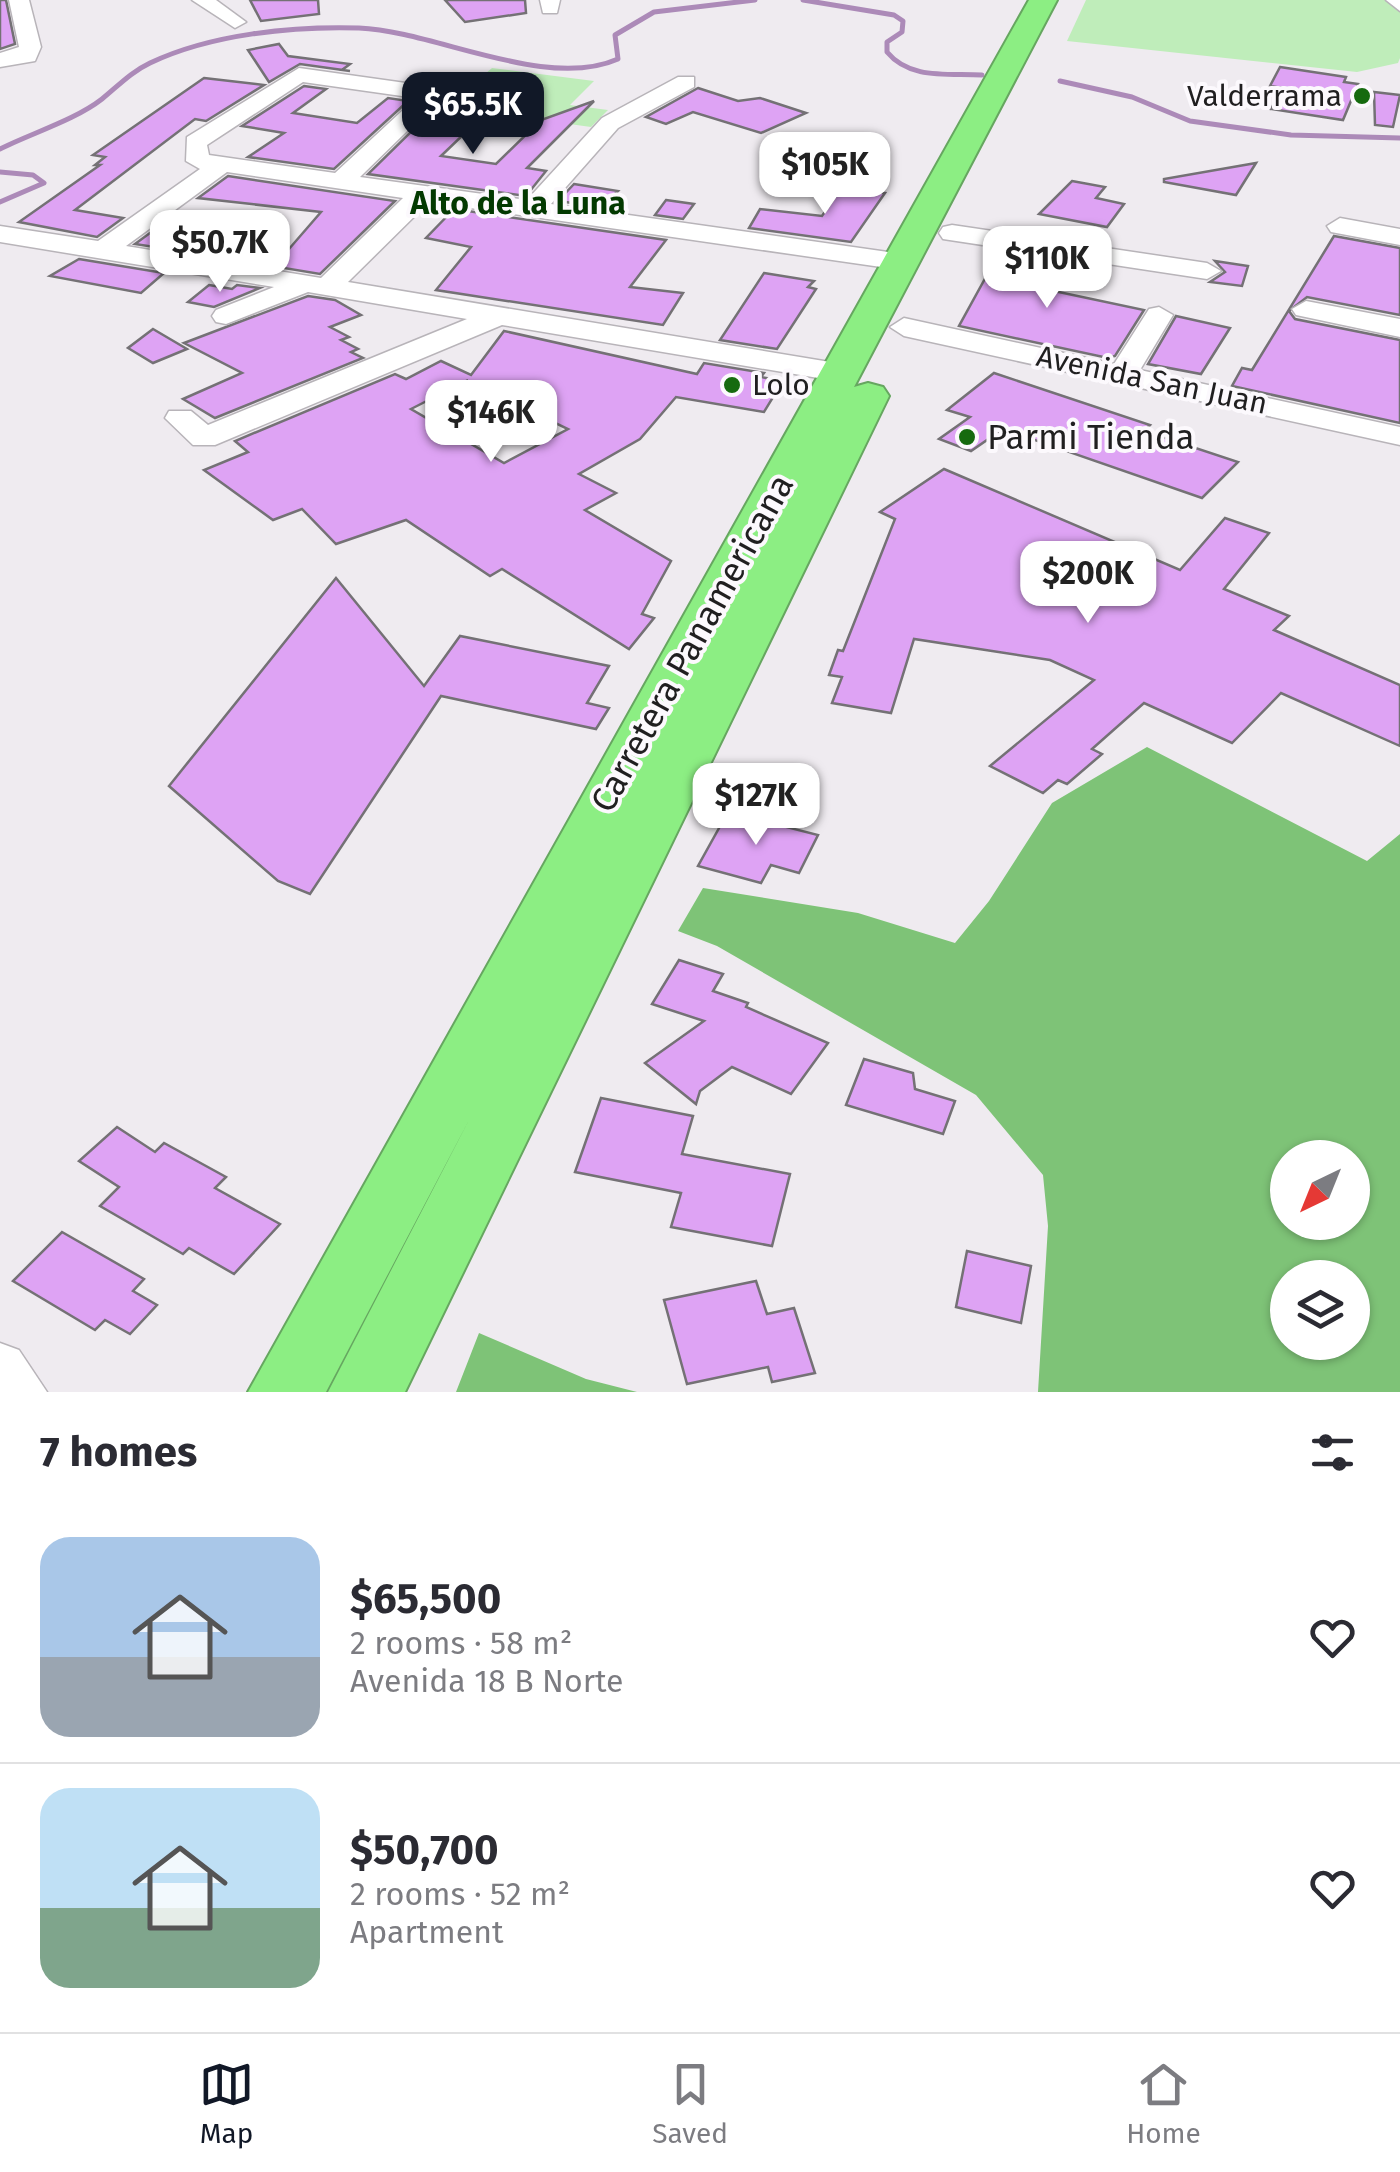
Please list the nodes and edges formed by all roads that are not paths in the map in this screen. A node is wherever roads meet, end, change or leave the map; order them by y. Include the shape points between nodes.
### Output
1 (19, 0) edge
2 (202, 0) edge
3 (1043, 0) edge
4 (1074, 0) edge
5 (235, 22) dead end
6 (0, 60) edge
7 (686, 82) dead end
8 (222, 164) junction
9 (340, 182) junction
10 (972, 192) junction
11 (423, 193) junction
12 (533, 209) junction
13 (1340, 226) dead end
14 (952, 233) junction
15 (0, 234) edge
16 (1400, 238) edge
17 (102, 250) junction
18 (902, 262) junction
19 (1207, 271) dead end
20 (317, 285) junction
21 (1306, 308) dead end
22 (1159, 315) dead end
23 (226, 316) dead end
24 (499, 316) junction
25 (907, 321) junction
26 (1400, 328) edge
27 (842, 373) junction
28 (1123, 373) junction
29 (180, 418) dead end
30 (1400, 436) edge
31 (0, 1366) edge
32 (20, 1392) edge
33 (286, 1392) edge
34 (366, 1392) edge

1 - 6 street via 30,47 27,56
2 - 5 street
3 - 18 highway, Carretera Panamericana
4 - 10 highway, Carretera Panamericana
7 - 12 street via 610,123
8 - 9 street
8 - 9 street via 198,161 195,142 299,75 434,94
8 - 17 street
9 - 11 street
10 - 14 highway, Carretera Panamericana
10 - 18 highway via 948,213 925,252
11 - 12 street
11 - 20 street
12 - 18 street
13 - 16 street
14 - 19 street
14 - 25 highway, Carretera Panamericana
15 - 17 street
17 - 20 street
18 - 25 highway via 915,275
18 - 27 highway, Carretera Panamericana
20 - 23 street
20 - 24 street
21 - 26 street
22 - 28 street
24 - 27 street
24 - 29 street via 204,438
25 - 28 street, Avenida San Juan
25 - 34 highway, Carretera Panamericana
27 - 33 highway, Carretera Panamericana
28 - 30 street, Avenida San Juan
31 - 32 street

